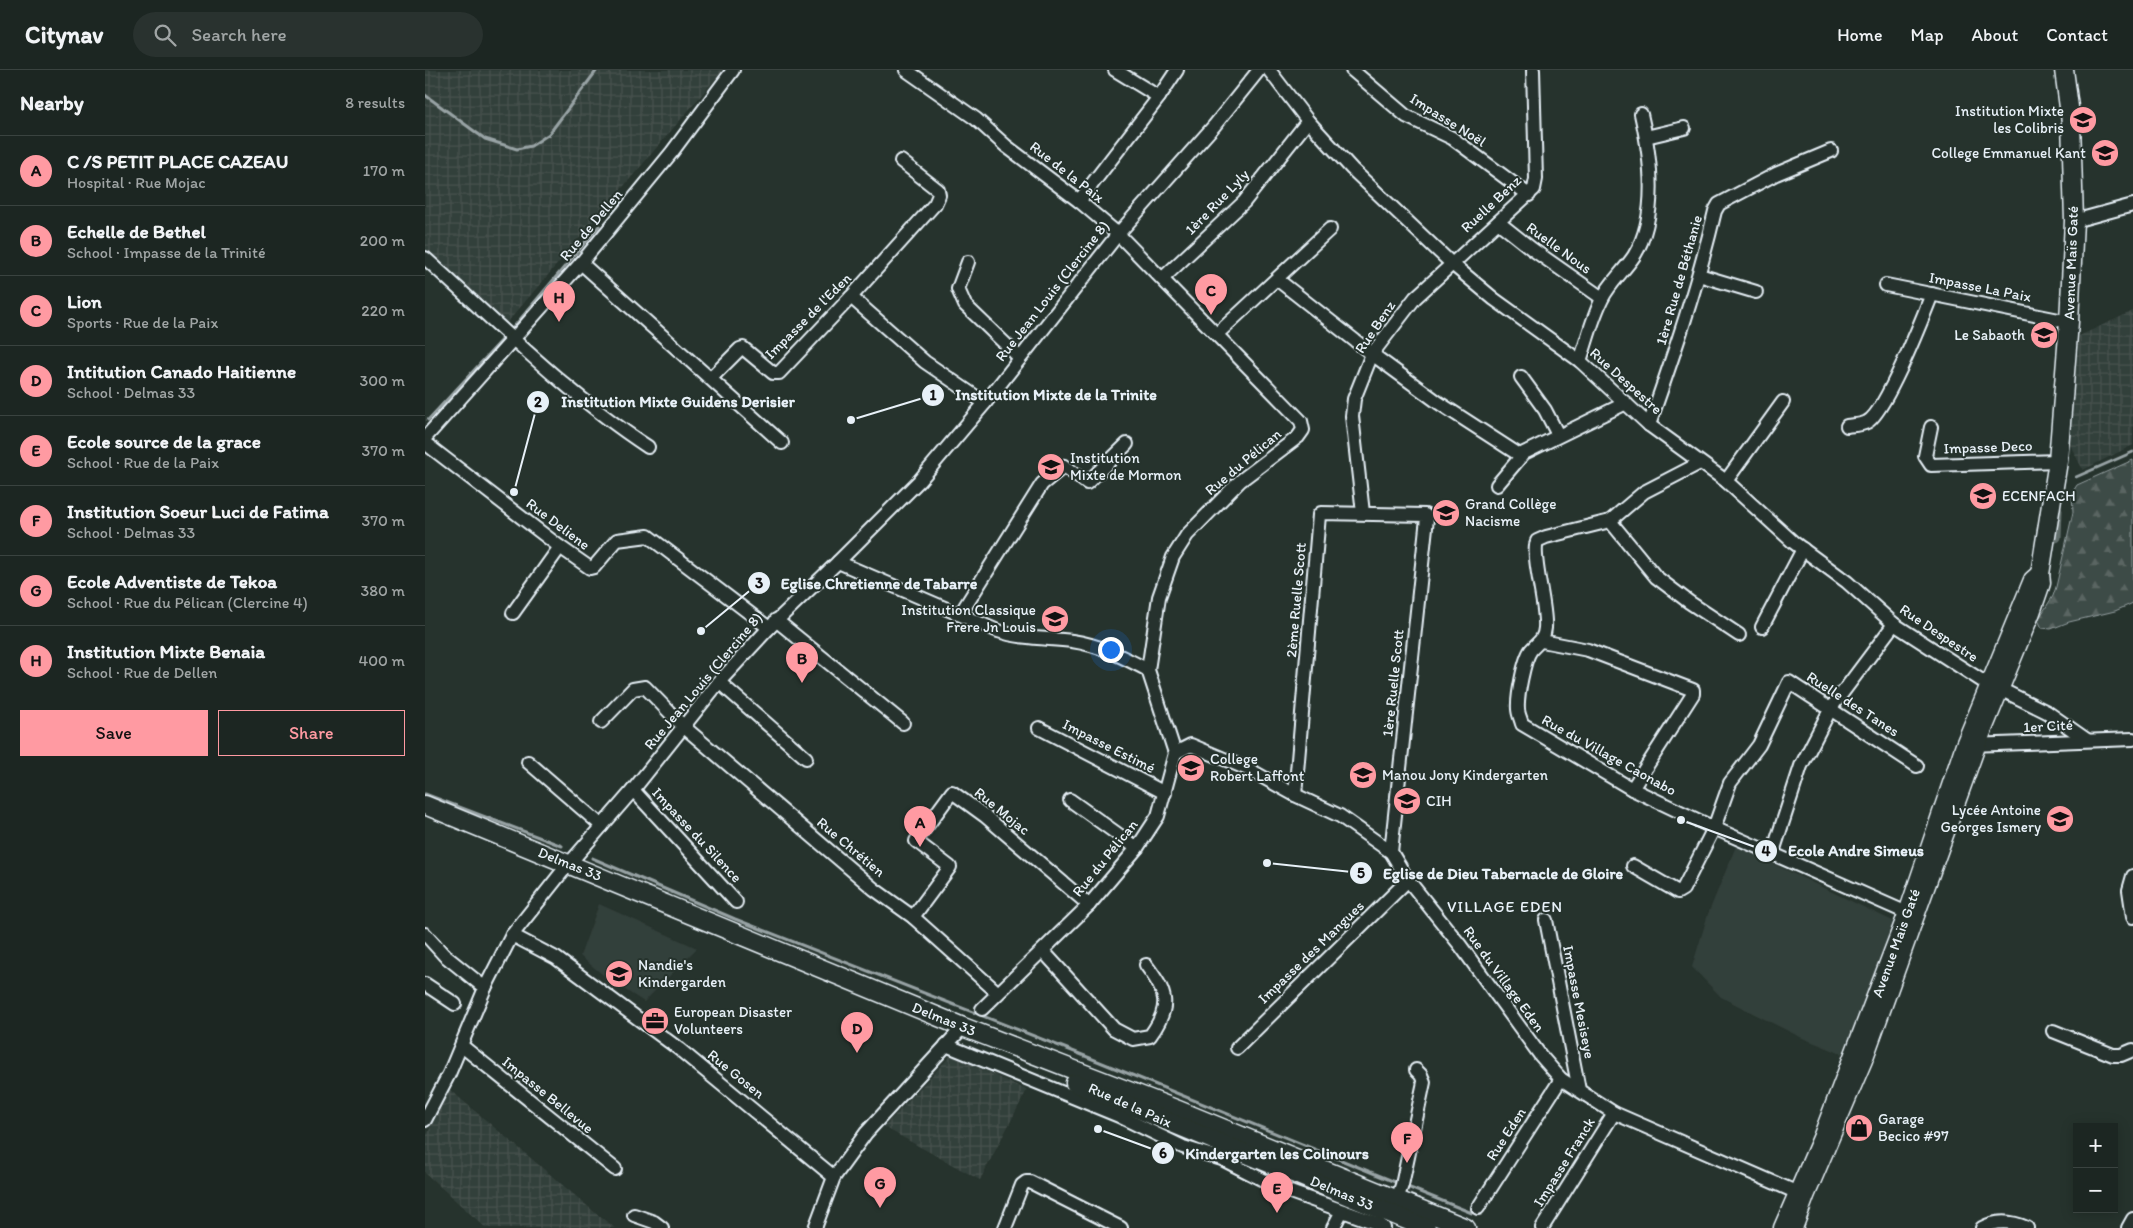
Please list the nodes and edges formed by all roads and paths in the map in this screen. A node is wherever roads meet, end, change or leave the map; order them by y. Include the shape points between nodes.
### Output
1 (733, 70) edge
2 (906, 70) edge
3 (1115, 70) edge
4 (1177, 70) edge
5 (1259, 70) edge
6 (1269, 70) edge
7 (1352, 70) edge
8 (1533, 70) edge
9 (2064, 70) edge
10 (1159, 97) junction
11 (1641, 114) dead end
12 (1309, 121) junction
13 (1684, 128) dead end
14 (1646, 137) junction
15 (1831, 151) dead end
16 (901, 161) dead end
17 (1529, 195) junction
18 (1079, 201) junction
19 (2133, 205) edge
20 (2074, 221) junction
21 (1498, 222) junction
22 (1330, 229) dead end
23 (1118, 234) junction
24 (425, 258) edge
25 (968, 262) dead end
26 (581, 263) junction
27 (1451, 263) junction
28 (1699, 275) junction
29 (1163, 278) junction
30 (1278, 280) junction
31 (1886, 285) dead end
32 (1755, 292) dead end
33 (1933, 294) junction
34 (851, 297) junction
35 (1602, 298) junction
36 (2069, 322) junction
37 (1217, 334) junction
38 (513, 338) junction
39 (1372, 354) junction
40 (1020, 358) junction
41 (1580, 361) junction
42 (1521, 377) dead end
43 (711, 378) junction
44 (1783, 402) dead end
45 (985, 403) junction
46 (1626, 403) junction
47 (1301, 421) joint
48 (1649, 425) junction
49 (1847, 426) dead end
50 (1931, 427) dead end
51 (1558, 435) junction
52 (425, 438) edge
53 (782, 442) dead end
54 (425, 443) edge
55 (1127, 444) dead end
56 (648, 447) dead end
57 (1521, 456) junction
58 (2058, 461) junction
59 (1700, 463) junction
60 (1726, 481) junction
61 (1497, 485) dead end
62 (1363, 513) junction
63 (1426, 516) joint
64 (1610, 521) junction
65 (560, 547) junction
66 (1803, 549) junction
67 (838, 562) junction
68 (513, 613) dead end
69 (961, 614) junction
70 (772, 624) junction
71 (1894, 624) junction
72 (1763, 628) dead end
73 (1739, 635) dead end
74 (1542, 641) junction
75 (1148, 670) junction
76 (719, 682) junction
77 (1994, 687) junction
78 (1831, 708) junction
79 (601, 722) dead end
80 (903, 723) dead end
81 (683, 726) junction
82 (1039, 728) dead end
83 (2133, 739) edge
84 (2087, 740) junction
85 (1971, 746) junction
86 (1175, 753) junction
87 (806, 758) dead end
88 (528, 762) dead end
89 (1917, 766) dead end
90 (1632, 789) junction
91 (633, 790) junction
92 (1165, 793) junction
93 (1295, 795) junction
94 (1070, 800) dead end
95 (425, 805) edge
96 (425, 816) edge
97 (602, 826) junction
98 (1714, 828) junction
99 (1137, 848) junction
100 (1391, 852) junction
101 (1773, 852) junction
102 (1633, 866) dead end
103 (565, 868) junction
104 (2133, 876) edge
105 (1408, 880) junction
106 (736, 902) dead end
107 (1089, 905) junction
108 (1912, 915) junction
109 (913, 917) junction
110 (2133, 917) edge
111 (1546, 920) dead end
112 (425, 934) edge
113 (512, 936) junction
114 (1043, 951) junction
115 (1146, 965) dead end
116 (425, 984) edge
117 (485, 988) junction
118 (999, 993) junction
119 (455, 1004) dead end
120 (982, 1009) dead end
121 (2053, 1031) dead end
122 (955, 1036) junction
123 (461, 1046) junction
124 (1237, 1048) dead end
125 (2133, 1050) edge
126 (1416, 1070) dead end
127 (1561, 1079) junction
128 (1579, 1090) junction
129 (1614, 1113) junction
130 (425, 1120) edge
131 (615, 1169) dead end
132 (834, 1177) junction
133 (1801, 1194) junction
134 (1397, 1199) junction
135 (1478, 1208) dead end
136 (1342, 1211) junction
137 (634, 1215) dead end
138 (2133, 1219) edge
139 (2019, 1226) edge
140 (662, 1228) edge
141 (815, 1228) edge
142 (1005, 1228) edge
143 (1121, 1228) edge
144 (1333, 1228) edge
145 (1384, 1228) edge
146 (1426, 1228) edge
147 (1466, 1228) edge
148 (1542, 1228) edge
149 (1783, 1228) edge
150 (1793, 1228) edge
151 (1982, 1228) edge
152 (2128, 1228) edge

1 - 26 street, Rue de Dellen via 672,152
2 - 18 street, Rue de la Paix via 976,119 1005,146
3 - 10 street
4 - 10 street
5 - 23 street, Rue Jean Louis (Clercine 8)
6 - 12 street, Rue Despestre
7 - 17 street, Impasse Noël via 1406,116 1452,138
8 - 17 street, Ruelle Benz via 1536,179
9 - 20 main road, Avenue Maïs Gaté via 2071,122
10 - 18 street
11 - 14 street
12 - 27 street, Rue Despestre via 1352,169
12 - 29 street, 1ère Rue Lyly via 1244,202
13 - 14 street
14 - 35 street via 1650,177 1647,224 1634,255
15 - 28 street, 1ère Rue de Béthanie via 1776,174 1719,204
16 - 34 street, Impasse de l'Eden via 938,190 939,195 935,204
17 - 21 street, Ruelle Benz
18 - 23 street, Rue de la Paix
19 - 20 street
20 - 36 main road, Avenue Maïs Gaté
21 - 27 street, Ruelle Benz
21 - 35 street, Ruelle Nous
22 - 30 street
23 - 29 street, Rue de la Paix
23 - 40 street, Rue Jean Louis (Clercine 8)
24 - 38 street
25 - 40 street via 958,289 961,298
26 - 38 street, Rue de Dellen
26 - 43 street
27 - 39 street, Rue Benz via 1415,298
27 - 41 street, Rue Despestre via 1494,299
28 - 32 street
28 - 48 street, 1ère Rue de Béthanie
29 - 37 street, Rue de la Paix
30 - 37 street
30 - 39 street
31 - 33 street, Impasse La Paix
33 - 36 street, Impasse La Paix
33 - 49 street via 1909,351 1878,409 1867,422
34 - 43 street, Impasse de l'Eden via 779,373 773,373 743,348
34 - 45 street via 925,362
35 - 41 street
36 - 58 main road, Avenue Maïs Gaté
37 - 47 street, Rue de la Paix
38 - 52 street, Rue de Dellen
38 - 56 street via 614,424
39 - 57 street via 1439,403
39 - 62 street, Rue Benz via 1354,399 1352,416
40 - 45 street, Rue Jean Louis (Clercine 8)
41 - 46 street, Rue Despestre
42 - 51 street
43 - 53 street
44 - 60 street
45 - 67 street, Rue Jean Louis (Clercine 8) via 919,480
46 - 48 street, Rue Despestre
46 - 51 street
47 - 75 street, Rue du Pélican via 1303,430 1298,437 1240,481 1187,535 1173,558 1159,597
48 - 59 street, Rue Despestre
50 - 58 street, Impasse Deco via 1925,456 1931,465
51 - 57 street
54 - 65 street, Rue Deliene
55 - 69 street via 1087,483 1064,466 1042,484
57 - 61 street
58 - 77 main road, Avenue Maïs Gaté via 2041,583 2031,612
59 - 60 street, Rue Despestre
59 - 64 street via 1644,492
60 - 66 street, Rue Despestre
62 - 63 street, 2ème Ruelle Scott
62 - 93 street, 2ème Ruelle Scott via 1319,515
63 - 100 street, 1ère Ruelle Scott
64 - 73 street via 1656,577
64 - 74 street via 1537,541 1535,548 1545,628
65 - 68 street
65 - 70 street, Rue Deliene via 593,568 617,540 648,536
66 - 71 street, Rue Despestre via 1847,582
66 - 72 street
67 - 69 street
67 - 70 street, Rue Jean Louis (Clercine 8)
69 - 75 street via 1013,636 1073,641 1114,652
70 - 76 street, Rue Jean Louis (Clercine 8)
70 - 80 street
71 - 77 street, Rue Despestre
71 - 78 street
74 - 90 street, Rue du Village Caonabo via 1525,661 1518,709 1522,724
74 - 90 street via 1588,650 1693,689 1693,694
75 - 86 street, Rue du Pélican
76 - 81 street, Rue Jean Louis (Clercine 8)
76 - 87 street
77 - 84 street, Rue Despestre via 2047,712
77 - 85 main road, Avenue Maïs Gaté
78 - 89 street, Ruelle des Tanes
78 - 98 street, Ruelle des Tanes via 1789,682 1759,745 1731,783
78 - 101 street via 1801,766
79 - 81 street, Rue Chrétien via 633,688 645,687
81 - 91 street, Rue Jean Louis (Clercine 8)
81 - 109 street, Rue Chrétien via 874,889
82 - 92 street, Impasse Estimé
83 - 84 street, 1er Cité
84 - 85 street, 1er Cité
85 - 108 main road, Avenue Maïs Gaté
86 - 92 street, Rue du Pélican
86 - 93 street, Rue du Village Eden via 1191,745 1250,770
88 - 97 street
90 - 98 street, Rue du Village Caonabo
91 - 97 street, Rue Jean Louis (Clercine 8)
91 - 106 street, Impasse du Silence
92 - 99 street, Rue du Pélican via 1158,816
93 - 100 street, Rue du Village Eden via 1340,816
94 - 99 street
95 - 103 main road, Delmas 33
96 - 103 main road, Delmas 33
97 - 103 street, Rue Jean Louis (Clercine 8)
98 - 101 street, Rue du Village Caonabo
98 - 102 street, Ruelle des Tanes via 1681,892
99 - 107 street, Rue du Pélican
100 - 105 street, Rue du Village Eden
101 - 108 street, Rue du Village Caonabo
103 - 113 street, Rue Jean Louis (Clercine 8)
103 - 122 main road, Delmas 33 via 800,973
104 - 110 street via 2129,890
105 - 124 street, Impasse des Mangues
105 - 127 street, Rue du Village Eden
107 - 109 street, Rue Mojac via 952,792 916,841 950,868
107 - 114 street, Rue du Pélican
108 - 133 main road, Avenue Maïs Gaté via 1848,1098
109 - 118 street, Rue Chrétien
111 - 128 street, Impasse Mesiseye
112 - 117 street via 444,955
113 - 117 street, Rue Jean Louis (Clercine 8)
113 - 132 street, Rue Gosen via 556,958 679,1049
114 - 115 street via 1114,1029 1133,1039 1150,1036 1160,1022 1166,1002 1161,985
114 - 118 street, Rue du Pélican
116 - 119 street
117 - 123 street, Rue Jean Louis (Clercine 8)
118 - 120 street, Rue du Pélican
121 - 125 street via 2113,1055
122 - 132 street via 866,1133
122 - 134 main road, Delmas 33 via 1178,1110
122 - 136 street, Rue de la Paix via 1183,1147 1222,1159 1279,1188
122 - 146 main road, Delmas 33
123 - 130 street, Rue Jean Louis (Clercine 8)
123 - 131 street, Impasse Bellevue
126 - 134 street via 1424,1082
127 - 128 street, Rue du Village Eden
127 - 135 street, Rue Eden
128 - 129 street, Rue du Village Eden
129 - 133 street, Rue du Village Eden
129 - 148 street, Impasse Franck
132 - 141 street
133 - 149 main road, Avenue Maïs Gaté
133 - 150 main road, Avenue Maïs Gaté
134 - 147 main road, Delmas 33
136 - 144 street
136 - 145 street, Rue de la Paix
137 - 140 street
138 - 152 street
139 - 151 street via 1997,1222
142 - 143 street via 1026,1182

